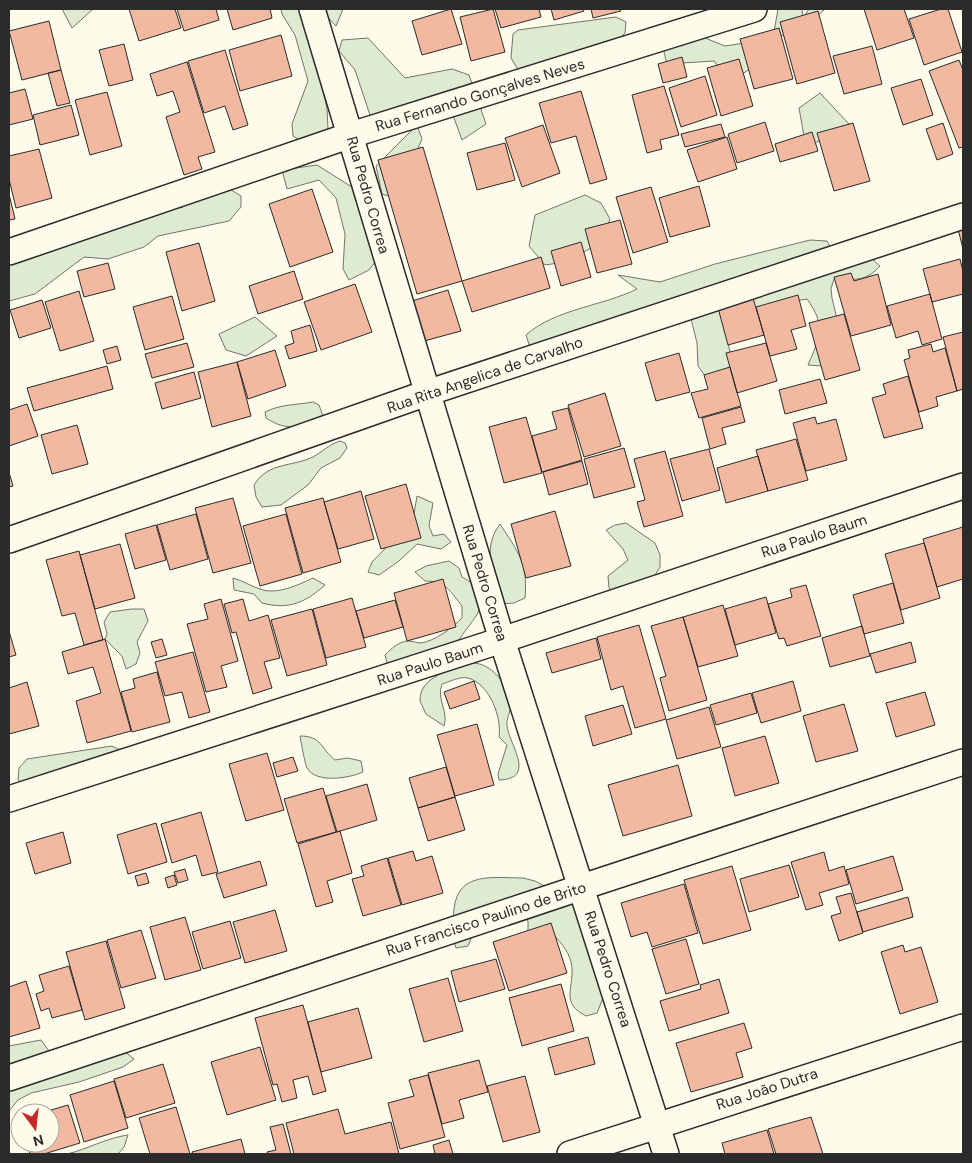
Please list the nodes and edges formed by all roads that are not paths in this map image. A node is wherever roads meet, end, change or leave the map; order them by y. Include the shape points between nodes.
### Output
1 (312, 9) edge
2 (754, 9) edge
3 (351, 135) junction
4 (963, 216) edge
5 (9, 252) edge
6 (427, 393) junction
7 (963, 486) edge
8 (9, 540) edge
9 (502, 640) junction
10 (963, 762) edge
11 (9, 800) edge
12 (582, 887) junction
13 (963, 1026) edge
14 (9, 1078) edge
15 (657, 1125) junction
16 (570, 1154) edge
17 (666, 1154) edge

1 - 3 street, Rua Pedro Correa
2 - 3 street, Rua Fernando Gonçalves Neves
3 - 5 street, Rua Fernando Gonçalves Neves
3 - 6 street, Rua Pedro Correa
4 - 6 street, Rua Rita Angelica de Carvalho
6 - 8 street, Rua Rita Angelica de Carvalho
6 - 9 street, Rua Pedro Correa
7 - 9 street, Rua Paulo Baum
9 - 11 street, Rua Paulo Baum
9 - 12 street, Rua Pedro Correa
10 - 12 street, Rua Francisco Paulino de Brito
12 - 14 street, Rua Francisco Paulino de Brito
12 - 15 street, Rua Pedro Correa
13 - 15 street, Rua João Dutra
15 - 16 street, Rua João Dutra
15 - 17 street, Rua Pedro Correa

